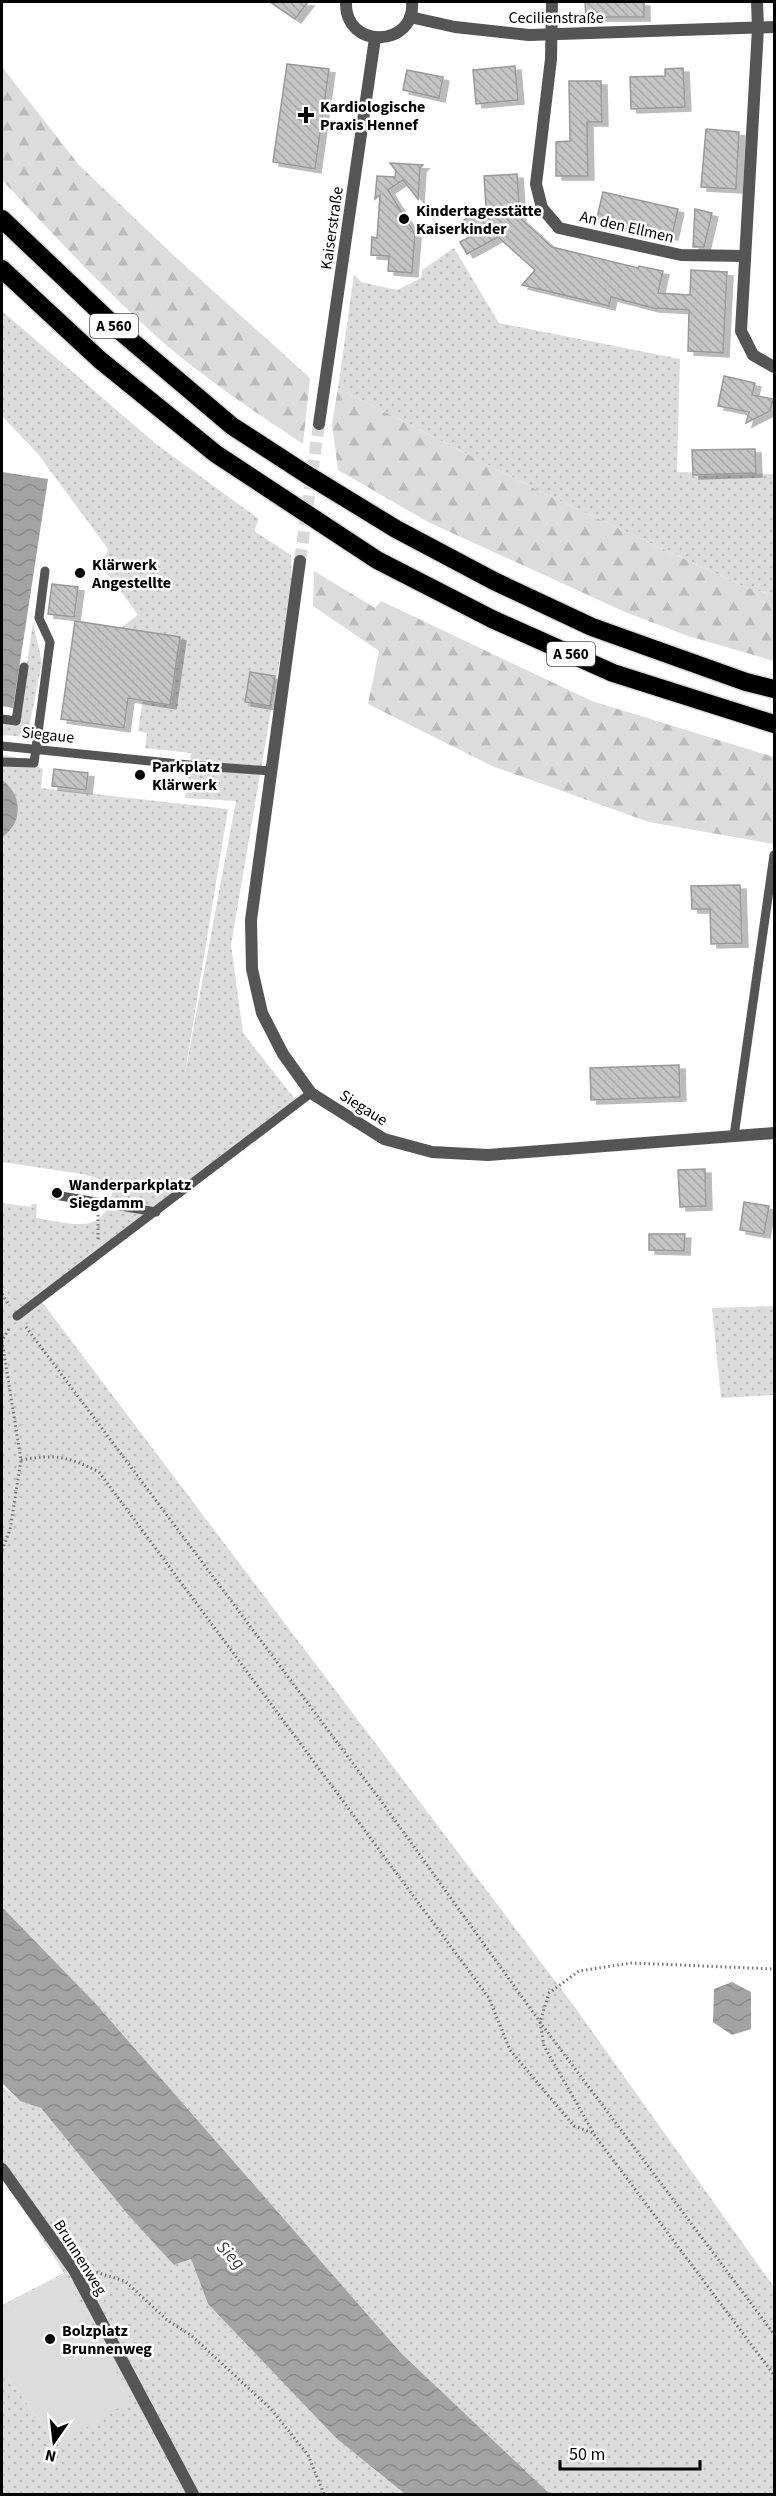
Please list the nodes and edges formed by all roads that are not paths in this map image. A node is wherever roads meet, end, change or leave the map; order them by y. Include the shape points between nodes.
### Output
1 (346, 2) edge
2 (412, 2) edge
3 (552, 2) edge
4 (757, 2) edge
5 (410, 17) junction
6 (774, 27) edge
7 (758, 28) junction
8 (551, 35) junction
9 (375, 38) junction
10 (2, 219) edge
11 (744, 256) junction
12 (2, 269) edge
13 (774, 367) edge
14 (319, 424) tunnel mouth
15 (300, 561) tunnel mouth
16 (45, 571) dead end
17 (24, 667) dead end
18 (774, 689) edge
19 (2, 719) edge
20 (774, 724) edge
21 (2, 746) edge
22 (34, 750) junction
23 (2, 762) edge
24 (271, 771) junction
25 (774, 855) edge
26 (311, 1093) junction
27 (774, 1133) edge
28 (734, 1136) junction
29 (55, 1195) dead end
30 (156, 1212) junction
31 (17, 1316) road end
32 (2, 2169) edge
33 (193, 2494) edge

1 - 9 street via 351,23
2 - 5 street
3 - 8 street, An den Ellmen
4 - 7 street
5 - 8 street, Cecilienstraße via 465,29
5 - 9 street via 392,35
6 - 7 street, Cecilienstraße
7 - 8 street, Cecilienstraße
7 - 11 street
8 - 11 street, An den Ellmen via 536,184 542,208 559,228 681,255
9 - 14 street, Kaiserstraße
10 - 18 highway, A 560 via 121,332 232,426 316,481 494,581 592,627
11 - 13 street via 741,331 753,355
12 - 20 highway, A 560 via 100,360 216,454 377,560 492,619 614,673
15 - 24 street, Siegaue
16 - 22 lane via 39,618 50,642
17 - 19 lane via 16,721
21 - 22 lane, Siegaue
22 - 23 lane via 34,763
22 - 24 lane, Siegaue
24 - 26 street, Siegaue via 251,920 252,969 262,1013 283,1054
25 - 28 lane
26 - 28 street, Siegaue via 384,1139 432,1152 488,1155
26 - 30 lane
27 - 28 street, Siegaue
29 - 30 lane
30 - 31 lane
32 - 33 street, Brunnenweg via 74,2270

